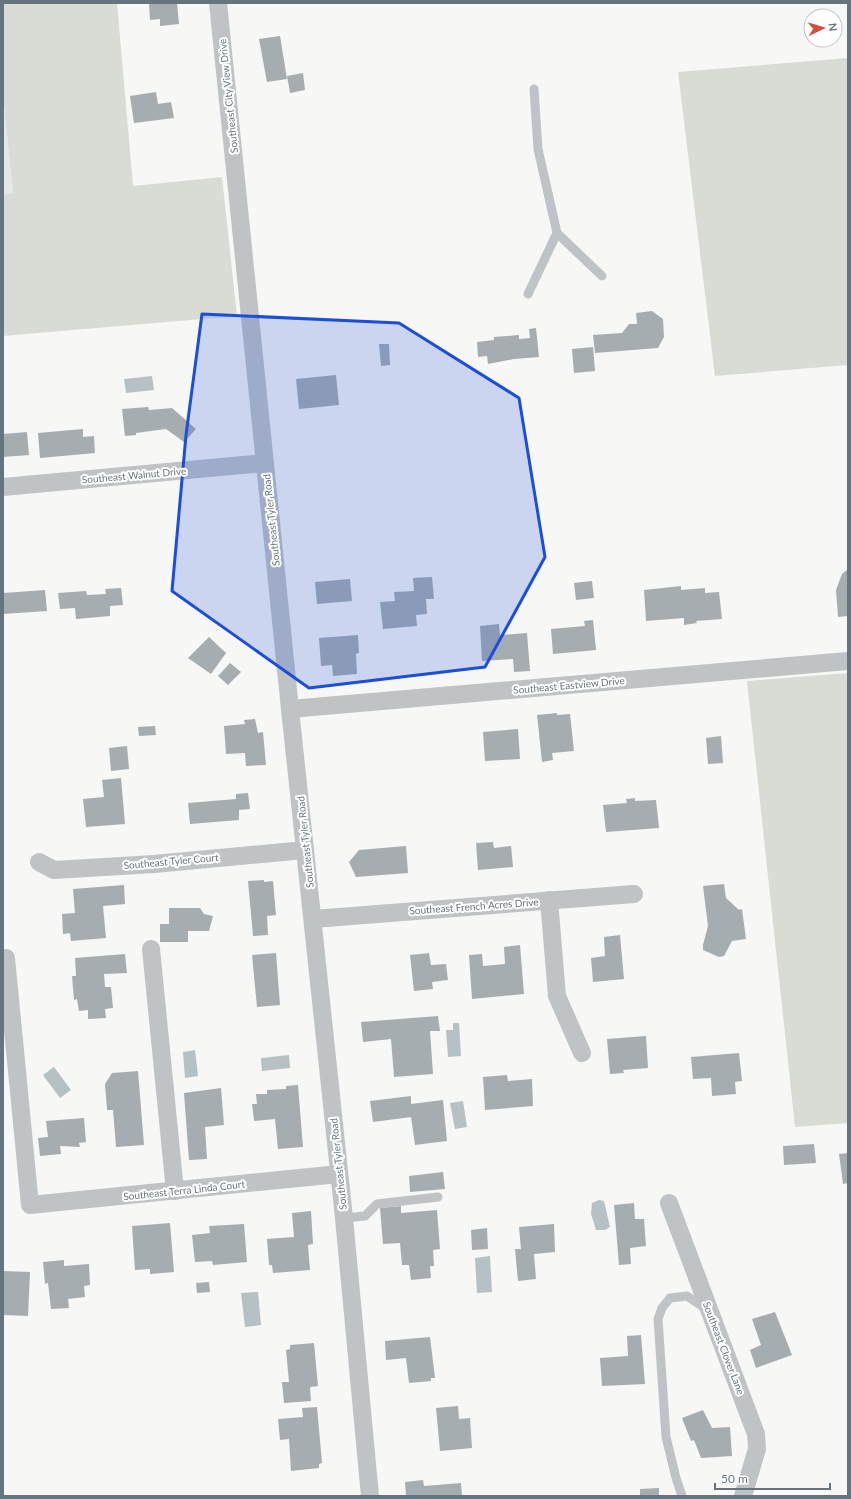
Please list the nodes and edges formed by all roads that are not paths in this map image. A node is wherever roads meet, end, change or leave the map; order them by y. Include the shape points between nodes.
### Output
1 (218, 3) edge
2 (534, 89) dead end
3 (237, 188) joint
4 (557, 233) junction
5 (602, 276) dead end
6 (528, 294) dead end
7 (265, 463) junction
8 (3, 486) edge
9 (848, 662) edge
10 (290, 709) junction
11 (305, 850) junction
12 (39, 862) dead end
13 (634, 894) dead end
14 (549, 900) junction
15 (313, 919) junction
16 (151, 949) dead end
17 (6, 958) dead end
18 (582, 1053) dead end
19 (339, 1174) junction
20 (175, 1191) junction
21 (438, 1197) dead end
22 (669, 1203) dead end
23 (344, 1218) junction
24 (710, 1310) junction
25 (370, 1496) edge
26 (682, 1496) edge
27 (743, 1496) edge

1 - 3 street, Southeast City View Drive
2 - 4 lane via 538,149
3 - 7 street, Southeast Tyler Road
4 - 5 lane
4 - 6 lane
7 - 8 street, Southeast Walnut Drive
7 - 10 street, Southeast Tyler Road
9 - 10 street, Southeast Eastview Drive
10 - 11 street, Southeast Tyler Road
11 - 12 street, Southeast Tyler Court via 54,870
11 - 15 street, Southeast Tyler Road
13 - 14 street, Southeast French Acres Drive
14 - 15 street, Southeast French Acres Drive
14 - 18 street via 556,996
15 - 19 street, Southeast Tyler Road
16 - 20 street
17 - 20 street, Southeast Terra Linda Court via 30,1205
19 - 20 street, Southeast Terra Linda Court
19 - 23 street, Southeast Tyler Road
21 - 23 lane via 376,1204 365,1216
22 - 24 street, Southeast Clover Lane
23 - 25 street, Southeast Tyler Road
24 - 26 lane via 687,1296 670,1298 658,1319 666,1436
24 - 27 street, Southeast Clover Lane via 756,1434 757,1449

